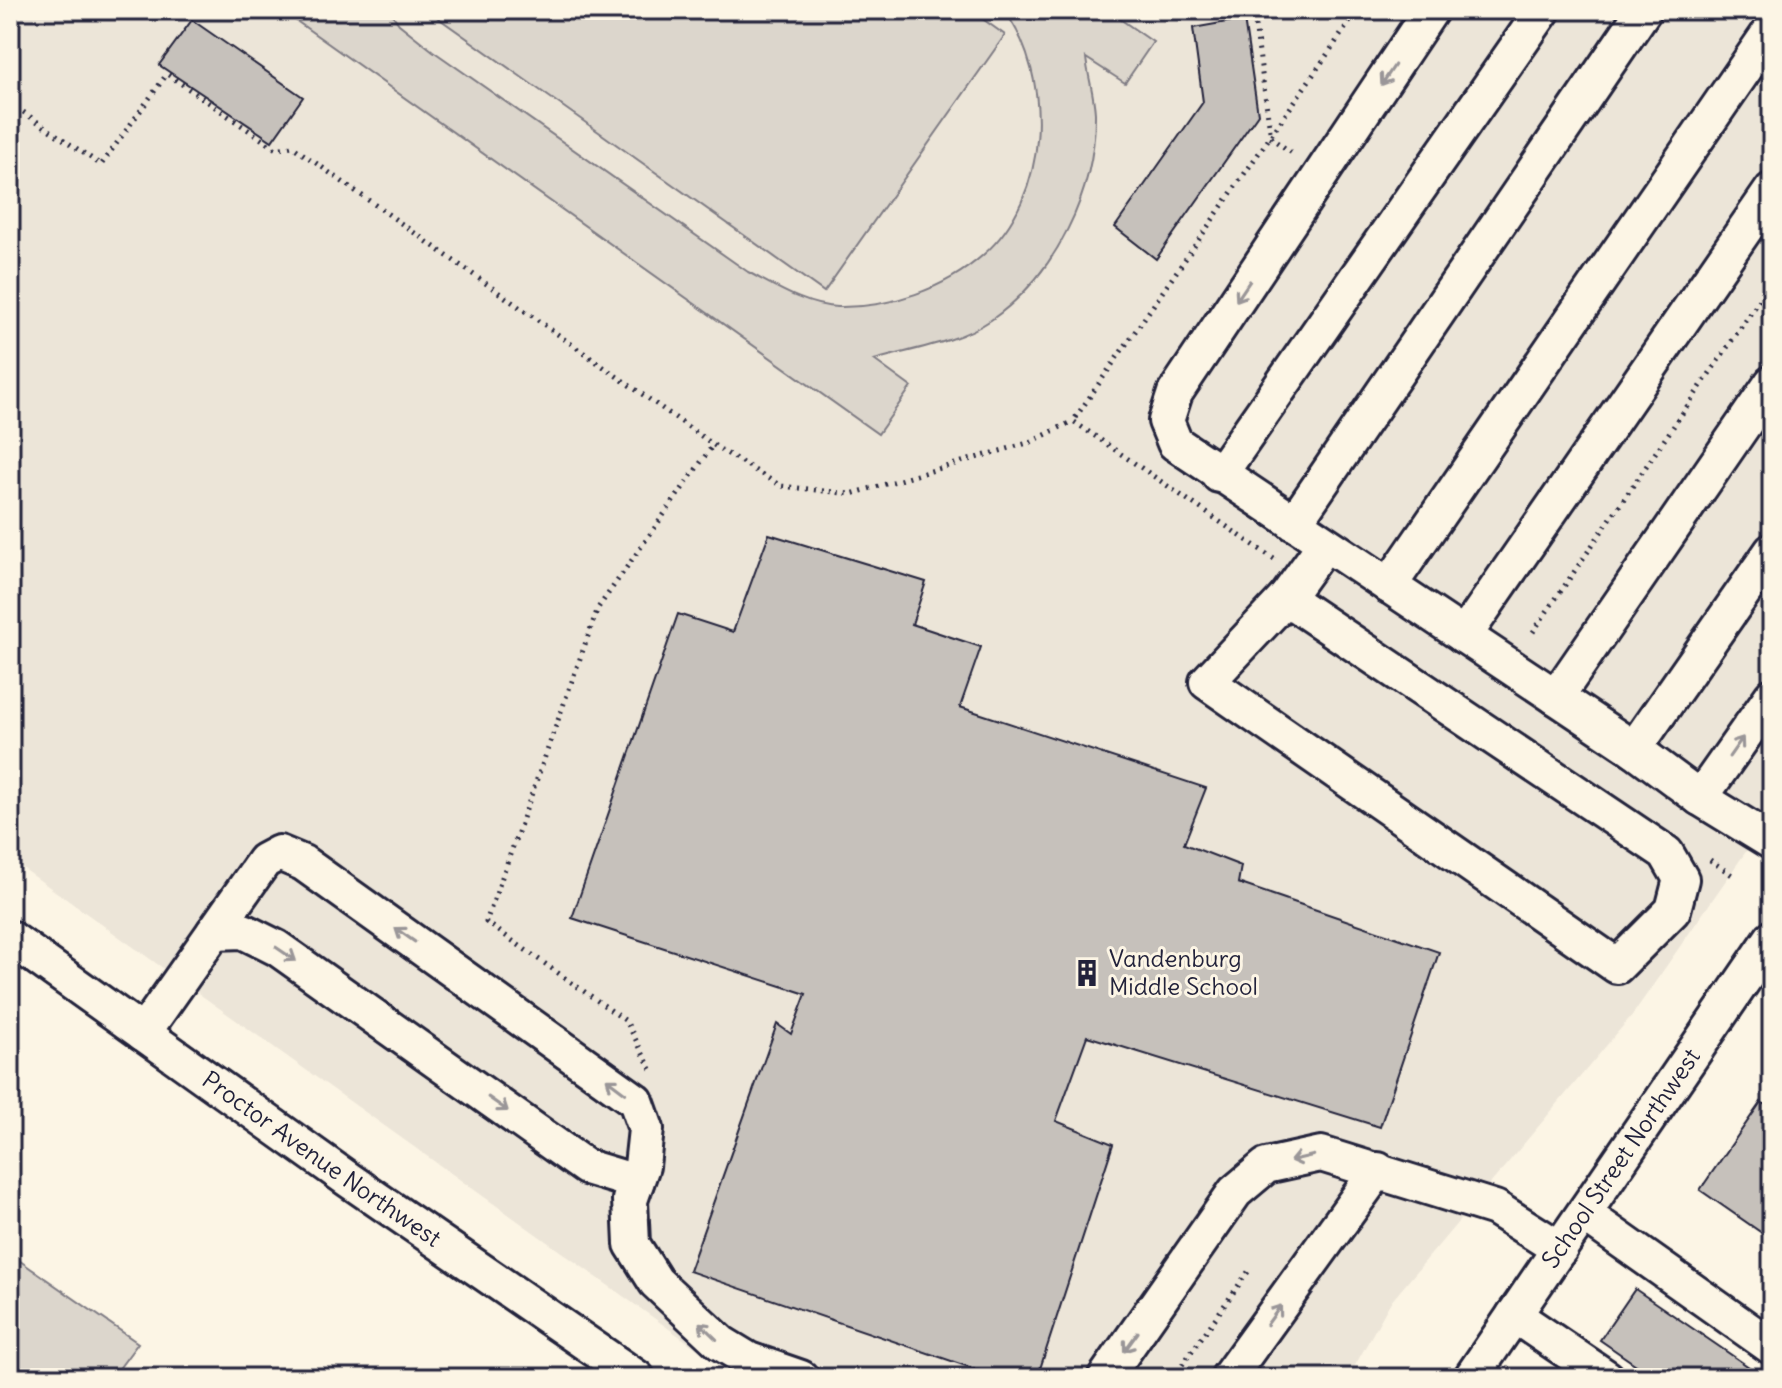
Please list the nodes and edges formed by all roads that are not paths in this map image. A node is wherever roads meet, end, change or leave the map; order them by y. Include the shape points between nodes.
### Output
1 (1431, 10) edge
2 (1543, 10) edge
3 (1644, 10) edge
4 (1767, 10) edge
5 (1772, 13) edge
6 (1772, 29) edge
7 (1772, 190) edge
8 (1772, 383) edge
9 (1219, 475) junction
10 (1294, 523) junction
11 (1325, 544) junction
12 (1772, 551) edge
13 (1389, 586) junction
14 (1286, 598) junction
15 (1464, 636) junction
16 (1772, 696) edge
17 (1556, 697) junction
18 (1634, 749) junction
19 (1700, 798) junction
20 (1772, 842) edge
21 (214, 932) junction
22 (10, 938) edge
23 (1772, 938) edge
24 (143, 1033) junction
25 (1378, 1170) junction
26 (636, 1182) junction
27 (1584, 1214) junction
28 (1560, 1249) junction
29 (1514, 1315) junction
30 (1772, 1347) edge
31 (637, 1378) edge
32 (801, 1378) edge
33 (1105, 1378) edge
34 (1228, 1378) edge
35 (1471, 1378) edge
36 (1607, 1378) edge

1 -> 9 street via 1175,393 1166,421 1175,443
2 - 9 street
3 - 10 street
4 - 5 street
6 - 13 street
7 - 15 street
8 - 17 street
9 - 10 street
10 - 11 street
11 - 13 street
11 - 14 street
12 - 18 street
13 - 15 street
14 - 14 street via 1207,682 1617,966 1673,910 1681,879 1666,853
15 - 17 street
19 -> 16 street
17 - 18 street
18 - 19 street
19 - 20 street
21 - 24 street
21 -> 26 street via 243,931 277,948 586,1167
26 -> 21 street via 646,1129 636,1101 303,863 279,853 264,861
22 - 24 street, Proctor Avenue Northwest
23 - 27 street, School Street Northwest
24 - 31 street, Proctor Avenue Northwest
25 - 28 street via 1495,1208
25 -> 33 street via 1321,1154 1266,1166 1235,1192
34 -> 25 street
32 -> 26 street via 749,1360 721,1343 656,1282 632,1244 630,1200
27 - 28 street, School Street Northwest
27 - 30 street
28 - 29 street, School Street Northwest
29 - 35 street, School Street Northwest
29 - 36 street

